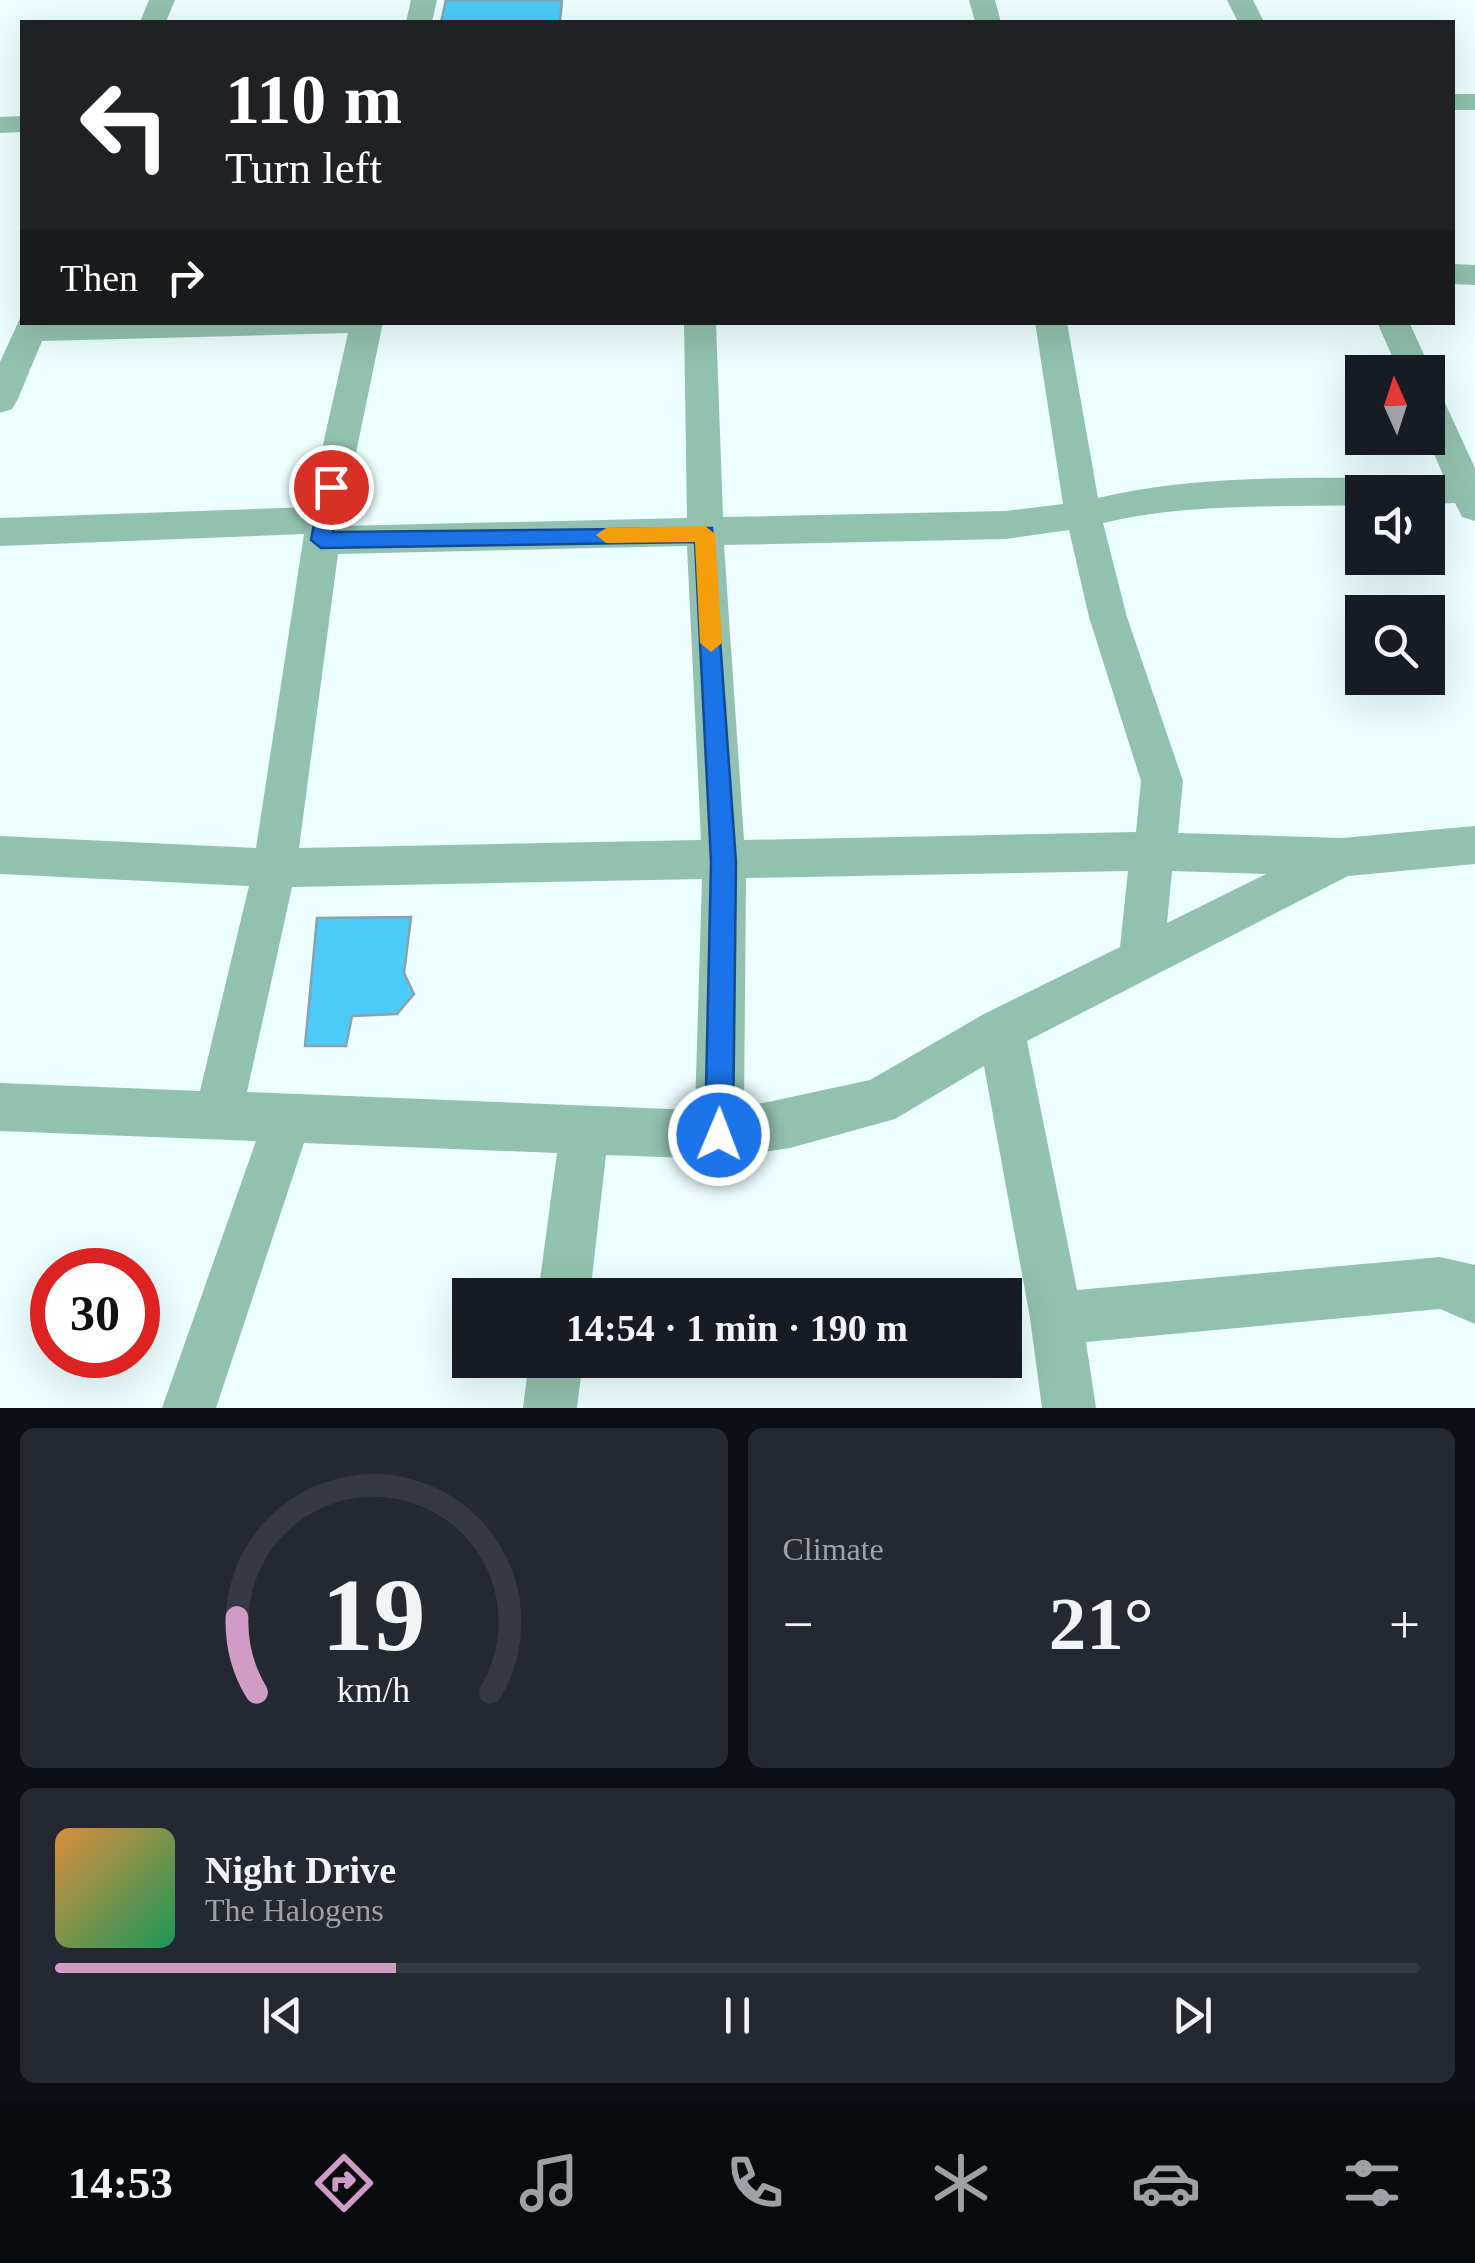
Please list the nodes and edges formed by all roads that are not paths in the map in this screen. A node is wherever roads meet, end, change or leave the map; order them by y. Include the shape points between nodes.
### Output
1 (21, 325) edge
2 (364, 325) edge
3 (700, 325) edge
4 (1051, 325) edge
5 (1394, 325) edge
6 (1408, 355) edge
7 (0, 401) edge
8 (1445, 439) edge
9 (1471, 499) edge
10 (1082, 516) junction
11 (323, 530) junction
12 (0, 532) edge
13 (705, 534) junction
14 (1475, 845) edge
15 (1152, 851) junction
16 (0, 856) edge
17 (1343, 857) junction
18 (724, 862) junction
19 (275, 868) junction
20 (1141, 960) junction
21 (1001, 1030) junction
22 (0, 1107) edge
23 (218, 1116) junction
24 (288, 1118) junction
25 (585, 1130) junction
26 (719, 1135) junction
27 (566, 1278) edge
28 (1475, 1298) edge
29 (1056, 1318) junction
30 (554, 1378) edge
31 (189, 1408) edge
32 (550, 1408) edge
33 (1069, 1408) edge

1 - 7 street
2 - 11 street
3 - 13 street
4 - 10 street
5 - 6 street
8 - 9 street
9 - 10 street via 1198,496
10 - 13 street via 1006,525
10 - 15 street via 1162,781
11 - 12 street
11 - 13 street
11 - 19 street
13 - 18 street
14 - 17 street
15 - 17 street
15 - 18 street
15 - 20 street
16 - 19 street
17 - 20 street
18 - 19 street
18 - 26 street
19 - 23 street
20 - 21 street
21 - 26 street via 878,1102
21 - 29 street
22 - 23 street
23 - 24 street
24 - 25 street
24 - 31 street
25 - 26 street
25 - 27 street
28 - 29 street via 1470,1290 1440,1282
29 - 33 street
30 - 32 street

